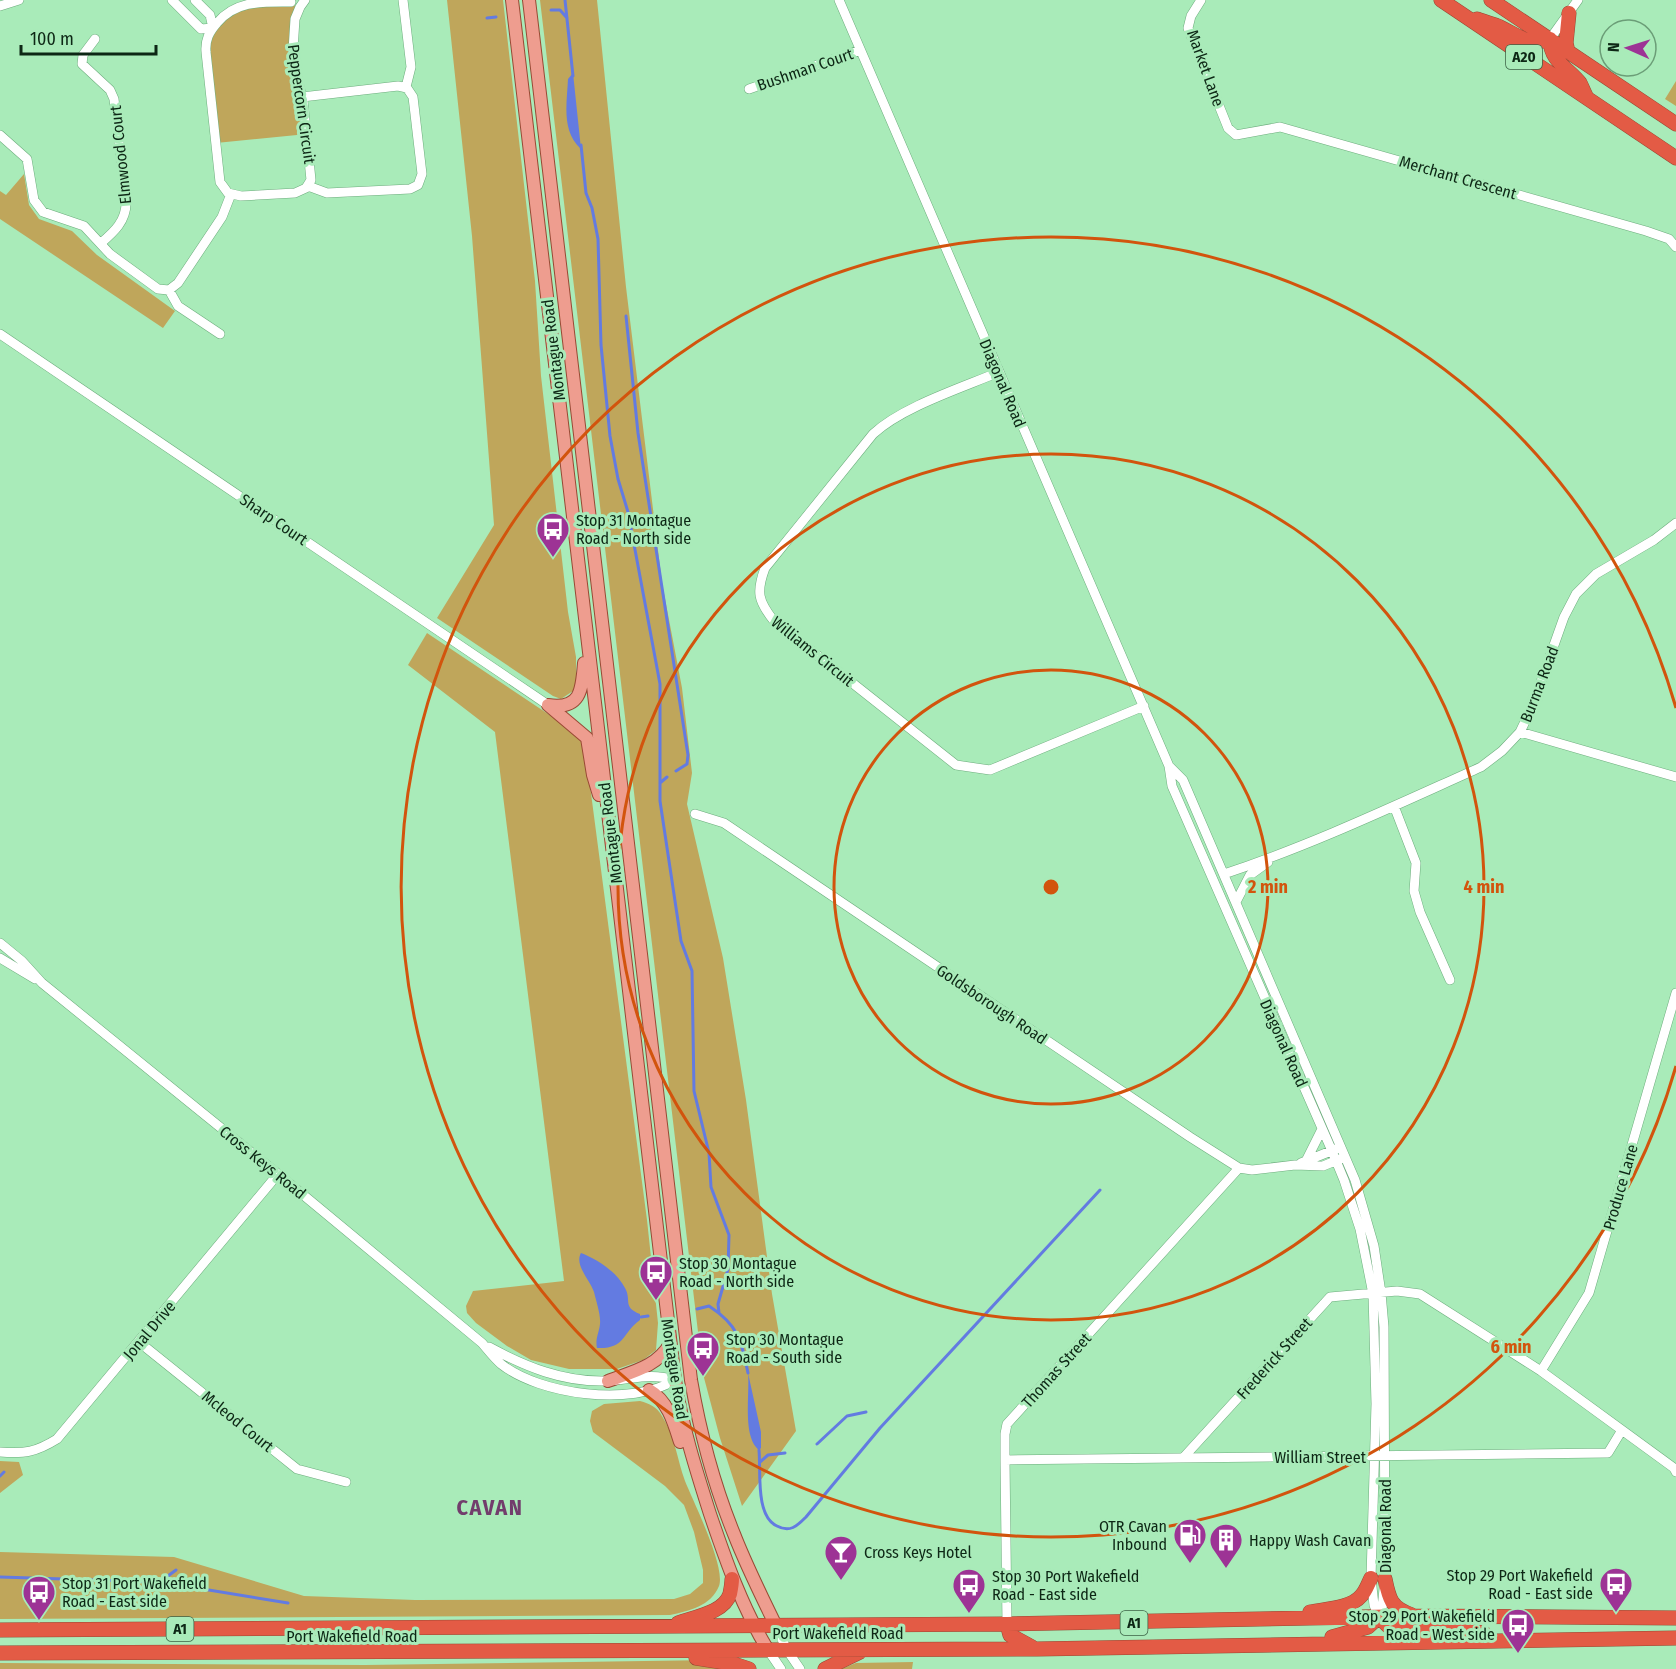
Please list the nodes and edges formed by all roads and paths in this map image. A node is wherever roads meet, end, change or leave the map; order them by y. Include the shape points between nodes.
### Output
1 (19, 0) edge
2 (172, 0) edge
3 (195, 0) edge
4 (403, 0) edge
5 (512, 0) edge
6 (529, 0) edge
7 (839, 0) edge
8 (1441, 0) edge
9 (1491, 0) edge
10 (1578, 0) edge
11 (297, 2) edge
12 (1196, 2) edge
13 (0, 6) edge
14 (1569, 13) junction
15 (1460, 14) junction
16 (213, 28) junction
17 (95, 39) dead end
18 (1550, 39) junction
19 (860, 50) junction
20 (1568, 52) junction
21 (405, 87) junction
22 (749, 89) dead end
23 (302, 98) junction
24 (1588, 100) junction
25 (1676, 124) edge
26 (0, 135) edge
27 (1236, 135) joint
28 (1676, 158) edge
29 (308, 186) junction
30 (231, 194) junction
31 (101, 243) junction
32 (1676, 247) edge
33 (169, 290) junction
34 (0, 334) edge
35 (220, 334) dead end
36 (999, 372) junction
37 (1676, 523) edge
38 (586, 630) junction
39 (548, 705) junction
40 (1144, 706) junction
41 (1520, 732) junction
42 (1169, 766) junction
43 (1676, 777) edge
44 (1394, 806) junction
45 (695, 813) dead end
46 (609, 828) junction
47 (1275, 857) junction
48 (1224, 874) junction
49 (1236, 902) junction
50 (1222, 903) junction
51 (0, 943) edge
52 (0, 958) edge
53 (1450, 980) dead end
54 (42, 983) junction
55 (1676, 993) edge
56 (1322, 1129) junction
57 (1338, 1154) junction
58 (1306, 1161) junction
59 (1295, 1166) junction
60 (1239, 1168) junction
61 (278, 1174) junction
62 (679, 1281) junction
63 (1377, 1293) junction
64 (139, 1342) junction
65 (482, 1343) junction
66 (670, 1344) junction
67 (1541, 1371) junction
68 (675, 1380) junction
69 (608, 1381) junction
70 (649, 1390) junction
71 (701, 1429) junction
72 (1622, 1430) junction
73 (0, 1452) edge
74 (1380, 1457) junction
75 (1184, 1458) junction
76 (1005, 1460) junction
77 (1676, 1472) edge
78 (346, 1482) dead end
79 (709, 1509) junction
80 (732, 1579) junction
81 (1378, 1579) junction
82 (1414, 1616) junction
83 (1379, 1617) junction
84 (1676, 1618) edge
85 (1261, 1620) junction
86 (1117, 1623) junction
87 (1007, 1624) junction
88 (668, 1626) junction
89 (753, 1626) junction
90 (776, 1626) junction
91 (0, 1630) edge
92 (1676, 1638) edge
93 (1533, 1639) junction
94 (1304, 1643) junction
95 (1146, 1648) junction
96 (868, 1649) junction
97 (1037, 1649) junction
98 (768, 1650) junction
99 (788, 1650) junction
100 (634, 1652) junction
101 (0, 1653) edge
102 (749, 1669) edge
103 (781, 1669) edge
104 (800, 1669) edge
105 (825, 1669) edge

1 - 13 street
2 - 16 street via 201,29
3 - 16 street via 210,15
4 - 21 street via 411,67
5 - 38 main road, Montague Road
6 - 62 main road, Montague Road
7 - 19 street, Diagonal Road
8 - 15 highway, A20
9 - 18 highway, A20
10 - 14 street
11 - 16 street, Peppercorn Circuit via 237,6
11 - 23 street, Peppercorn Circuit via 293,50
12 - 27 street, Market Lane via 1188,28 1228,128
14 - 18 street
14 - 20 highway
15 - 18 highway via 1520,39 1542,43
15 - 24 highway, A20
16 - 30 street via 206,45 219,173 222,187
17 - 31 street, Elmwood Court via 83,55 82,64 110,90 114,99 126,208 114,232
18 - 20 highway, A20
18 - 24 highway via 1554,56 1580,83
19 - 22 street, Bushman Court
19 - 36 street, Diagonal Road
20 - 25 highway, A20
21 - 23 street
21 - 29 street via 413,97 422,174 418,185 407,190 327,193
23 - 29 street, Peppercorn Circuit via 312,176
24 - 28 highway, A20
26 - 31 street via 27,159 33,197 40,210 84,226
27 - 32 street, Merchant Crescent via 1280,127 1646,231 1669,239
29 - 30 street, Peppercorn Circuit via 295,193
30 - 33 street via 221,219 178,283
31 - 33 street via 137,275 158,289
33 - 35 street via 178,306
34 - 39 street, Sharp Court
36 - 40 street, Diagonal Road
36 - 40 street, Williams Circuit via 900,414 873,434 765,568 759,596 764,609 774,621 956,765 990,770
37 - 41 street, Burma Road via 1596,574 1576,594
38 - 39 main road via 583,683 578,697 568,704
38 - 46 main road, Montague Road
39 - 46 main road via 587,738
40 - 42 street, Diagonal Road
41 - 43 street
41 - 44 street, Burma Road via 1481,767
42 - 48 street, Diagonal Road via 1183,780
42 - 50 street, Diagonal Road via 1172,786
44 - 47 street, Burma Road
44 - 53 street via 1416,863 1414,891 1420,912
45 - 60 street, Goldsborough Road via 724,823
46 - 66 main road, Montague Road
47 - 48 street
47 - 49 street via 1250,875
48 - 49 street, Diagonal Road
48 - 50 street
49 - 57 street, Diagonal Road
50 - 56 street, Diagonal Road
51 - 54 street, Cross Keys Road
52 - 54 street, Cross Keys Road
54 - 61 street, Cross Keys Road
55 - 67 street, Produce Lane via 1589,1293
56 - 57 street, Diagonal Road
56 - 58 street
57 - 58 street
57 - 59 street via 1323,1166
57 - 63 street, Diagonal Road via 1355,1180 1372,1238 1378,1262
58 - 59 street
59 - 60 street
60 - 76 street, Thomas Street via 1007,1424
61 - 64 street, Jonal Drive
61 - 65 street, Cross Keys Road
62 - 68 main road via 681,1368
62 - 71 main road, Montague Road
63 - 67 street via 1420,1294
63 - 74 street, Diagonal Road via 1385,1355
63 - 75 street, Frederick Street via 1330,1297
64 - 73 street, Jonal Drive via 57,1439 40,1450
64 - 78 street, Mcleod Court via 297,1469
65 - 69 street, Cross Keys Road via 542,1372
65 - 70 street, Cross Keys Road via 510,1369 553,1387 601,1394
66 - 68 main road, Montague Road
66 - 69 main road via 657,1360
67 - 72 street
68 - 69 street, Cross Keys Road via 658,1375
68 - 70 street, Cross Keys Road
68 - 71 main road via 691,1402
68 - 79 main road, Montague Road via 688,1447
70 - 79 main road via 670,1413 690,1476
71 - 90 main road, Montague Road via 734,1535
72 - 74 street, William Street via 1608,1453
72 - 77 street
74 - 75 street, William Street
74 - 81 street, Diagonal Road
74 - 81 street, Diagonal Road
75 - 76 street, William Street
76 - 87 street, Thomas Street
79 - 80 main road, Montague Road
80 - 88 highway via 730,1594 722,1605
80 - 89 main road, Montague Road
81 - 82 highway via 1390,1601
81 - 83 street, Diagonal Road via 1382,1609
81 - 85 highway via 1360,1597 1346,1604
82 - 83 highway, Port Wakefield Road / A1
82 - 84 highway, Port Wakefield Road / A1
83 - 85 highway, Port Wakefield Road / A1
83 - 93 highway via 1399,1630 1451,1629
83 - 94 highway via 1368,1627
85 - 86 highway, Port Wakefield Road / A1
86 - 87 highway, Port Wakefield Road / A1
86 - 95 highway via 1146,1631
87 - 90 highway, Port Wakefield Road / A1
87 - 97 highway via 1010,1635
88 - 89 highway, Port Wakefield Road / A1
88 - 91 highway, Port Wakefield Road / A1
89 - 90 highway, Port Wakefield Road / A1
89 - 98 main road, Montague Road
90 - 99 street
92 - 93 highway, Port Wakefield Road / A1
93 - 94 highway, Port Wakefield Road / A1
94 - 95 highway, Port Wakefield Road / A1
95 - 97 highway, Port Wakefield Road / A1
96 - 97 highway, Port Wakefield Road / A1
96 - 99 highway, Port Wakefield Road / A1
96 - 105 highway
98 - 99 highway, Port Wakefield Road / A1
98 - 100 highway, Port Wakefield Road / A1
98 - 103 street
99 - 104 street
100 - 101 highway, Port Wakefield Road / A1
100 - 102 highway via 720,1661

